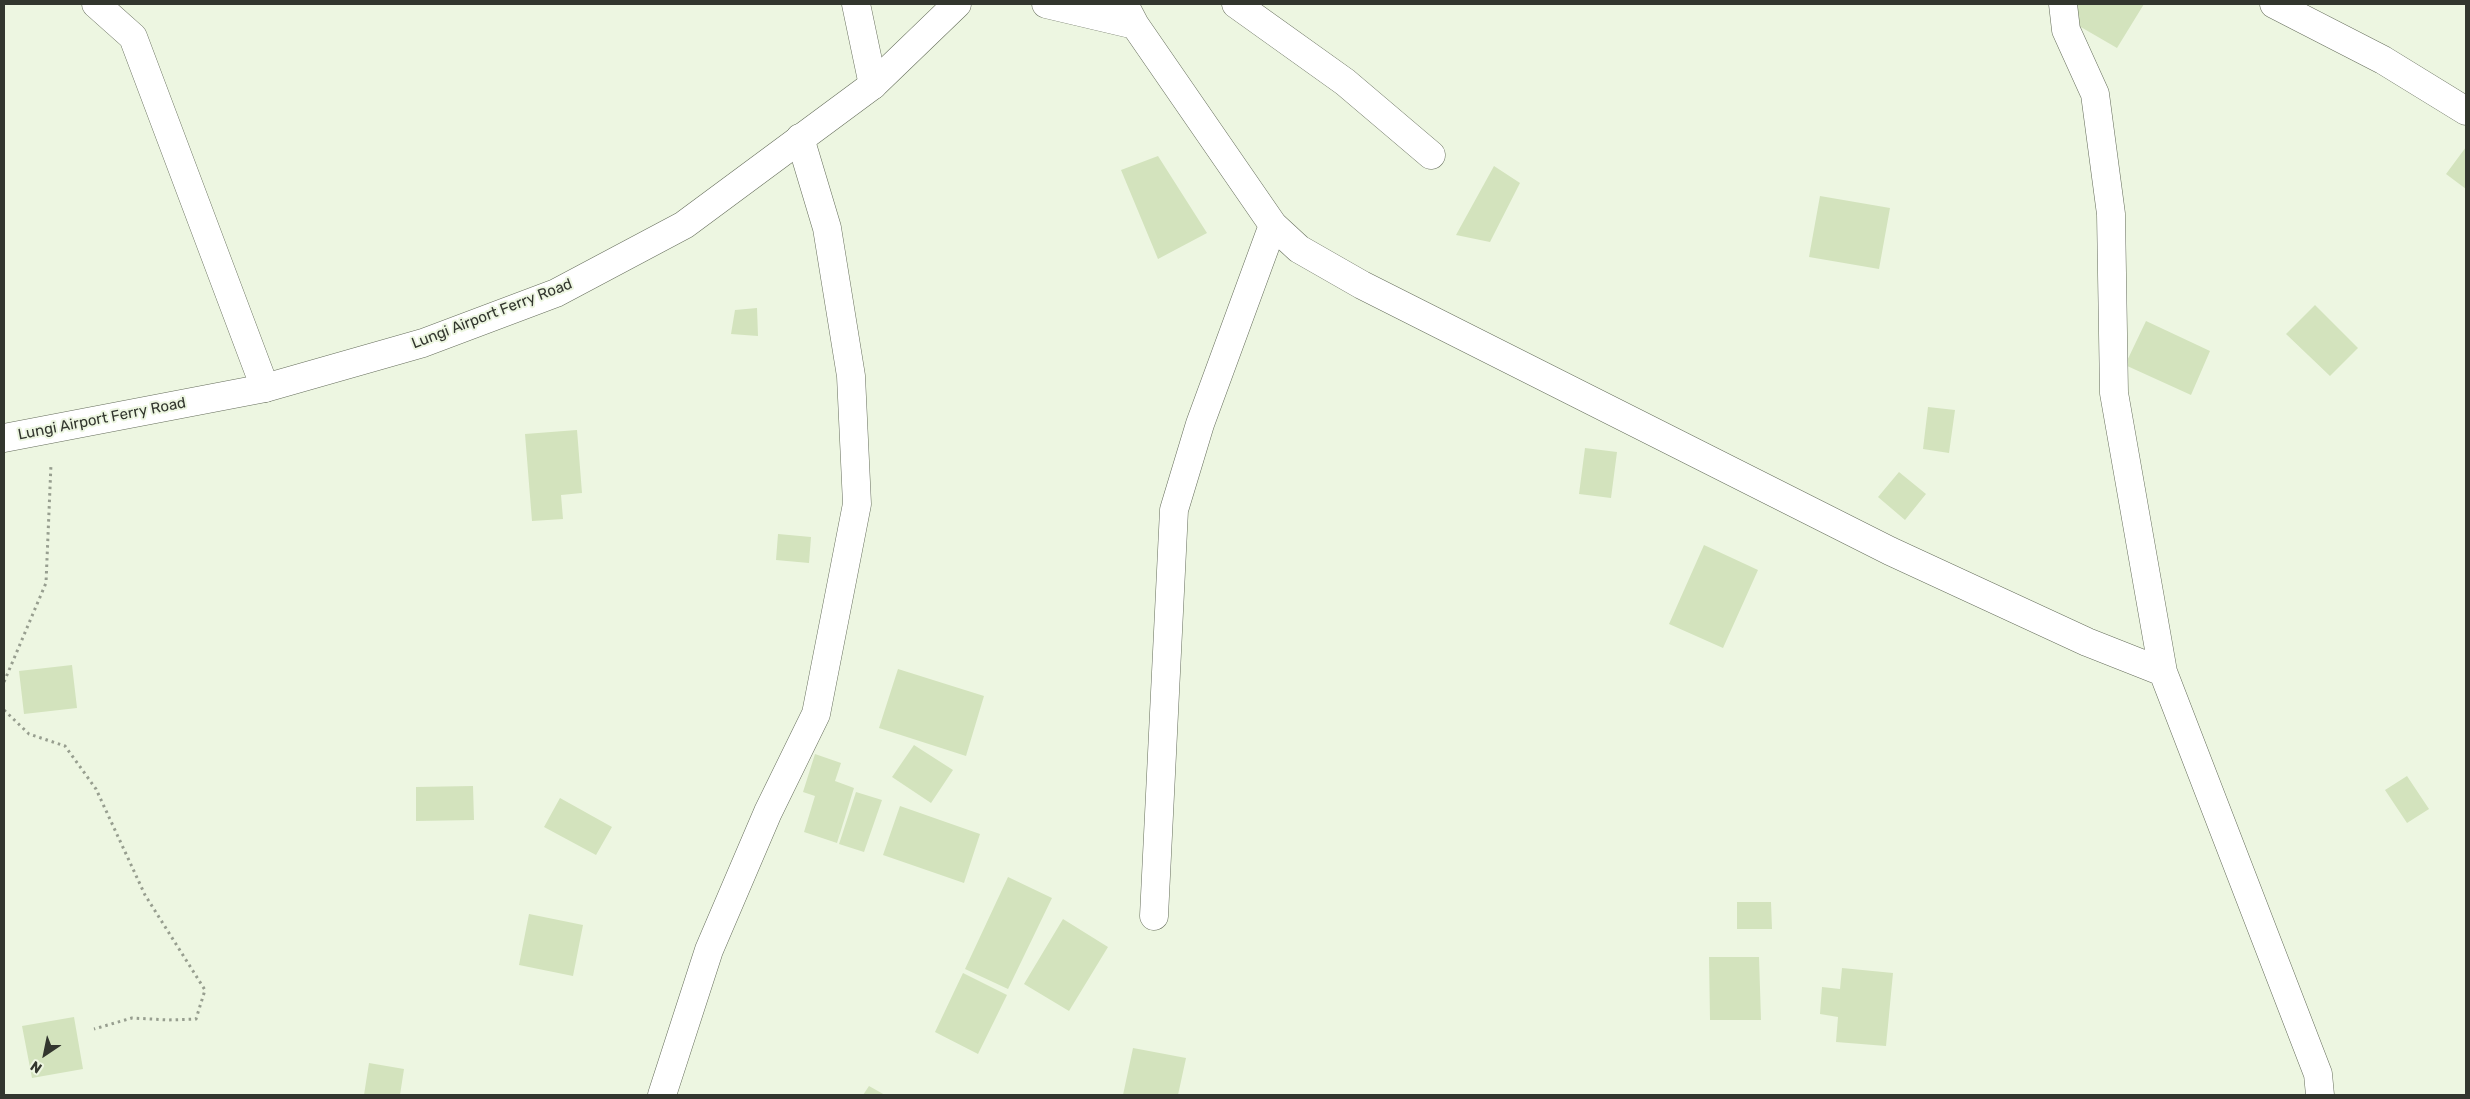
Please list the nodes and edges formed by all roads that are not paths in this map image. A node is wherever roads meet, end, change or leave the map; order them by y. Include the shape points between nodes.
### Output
1 (96, 4) edge
2 (856, 4) edge
3 (958, 4) edge
4 (1046, 4) edge
5 (1236, 4) edge
6 (2063, 4) edge
7 (2274, 4) edge
8 (1129, 14) edge
9 (873, 85) junction
10 (2466, 111) edge
11 (800, 138) junction
12 (1431, 155) dead end
13 (1273, 225) junction
14 (265, 388) junction
15 (4, 438) edge
16 (2163, 672) junction
17 (1154, 916) dead end
18 (662, 1095) edge
19 (2320, 1095) edge

1 - 14 street via 133,37
2 - 9 street
3 - 9 street, Lungi Airport Ferry Road
4 - 8 street
5 - 12 street via 1346,82
6 - 16 street via 2066,30 2095,94 2111,214 2114,393
7 - 10 street via 2383,60
8 - 13 street
9 - 11 street, Lungi Airport Ferry Road
11 - 14 street, Lungi Airport Ferry Road via 684,225 556,293 423,343
11 - 18 street via 828,228 851,376 857,504 816,714 768,812 709,950
13 - 16 street via 1299,249 1362,285 1881,546 2087,642
13 - 17 street via 1200,424 1174,510
14 - 15 street, Lungi Airport Ferry Road
16 - 19 street via 2318,1074

